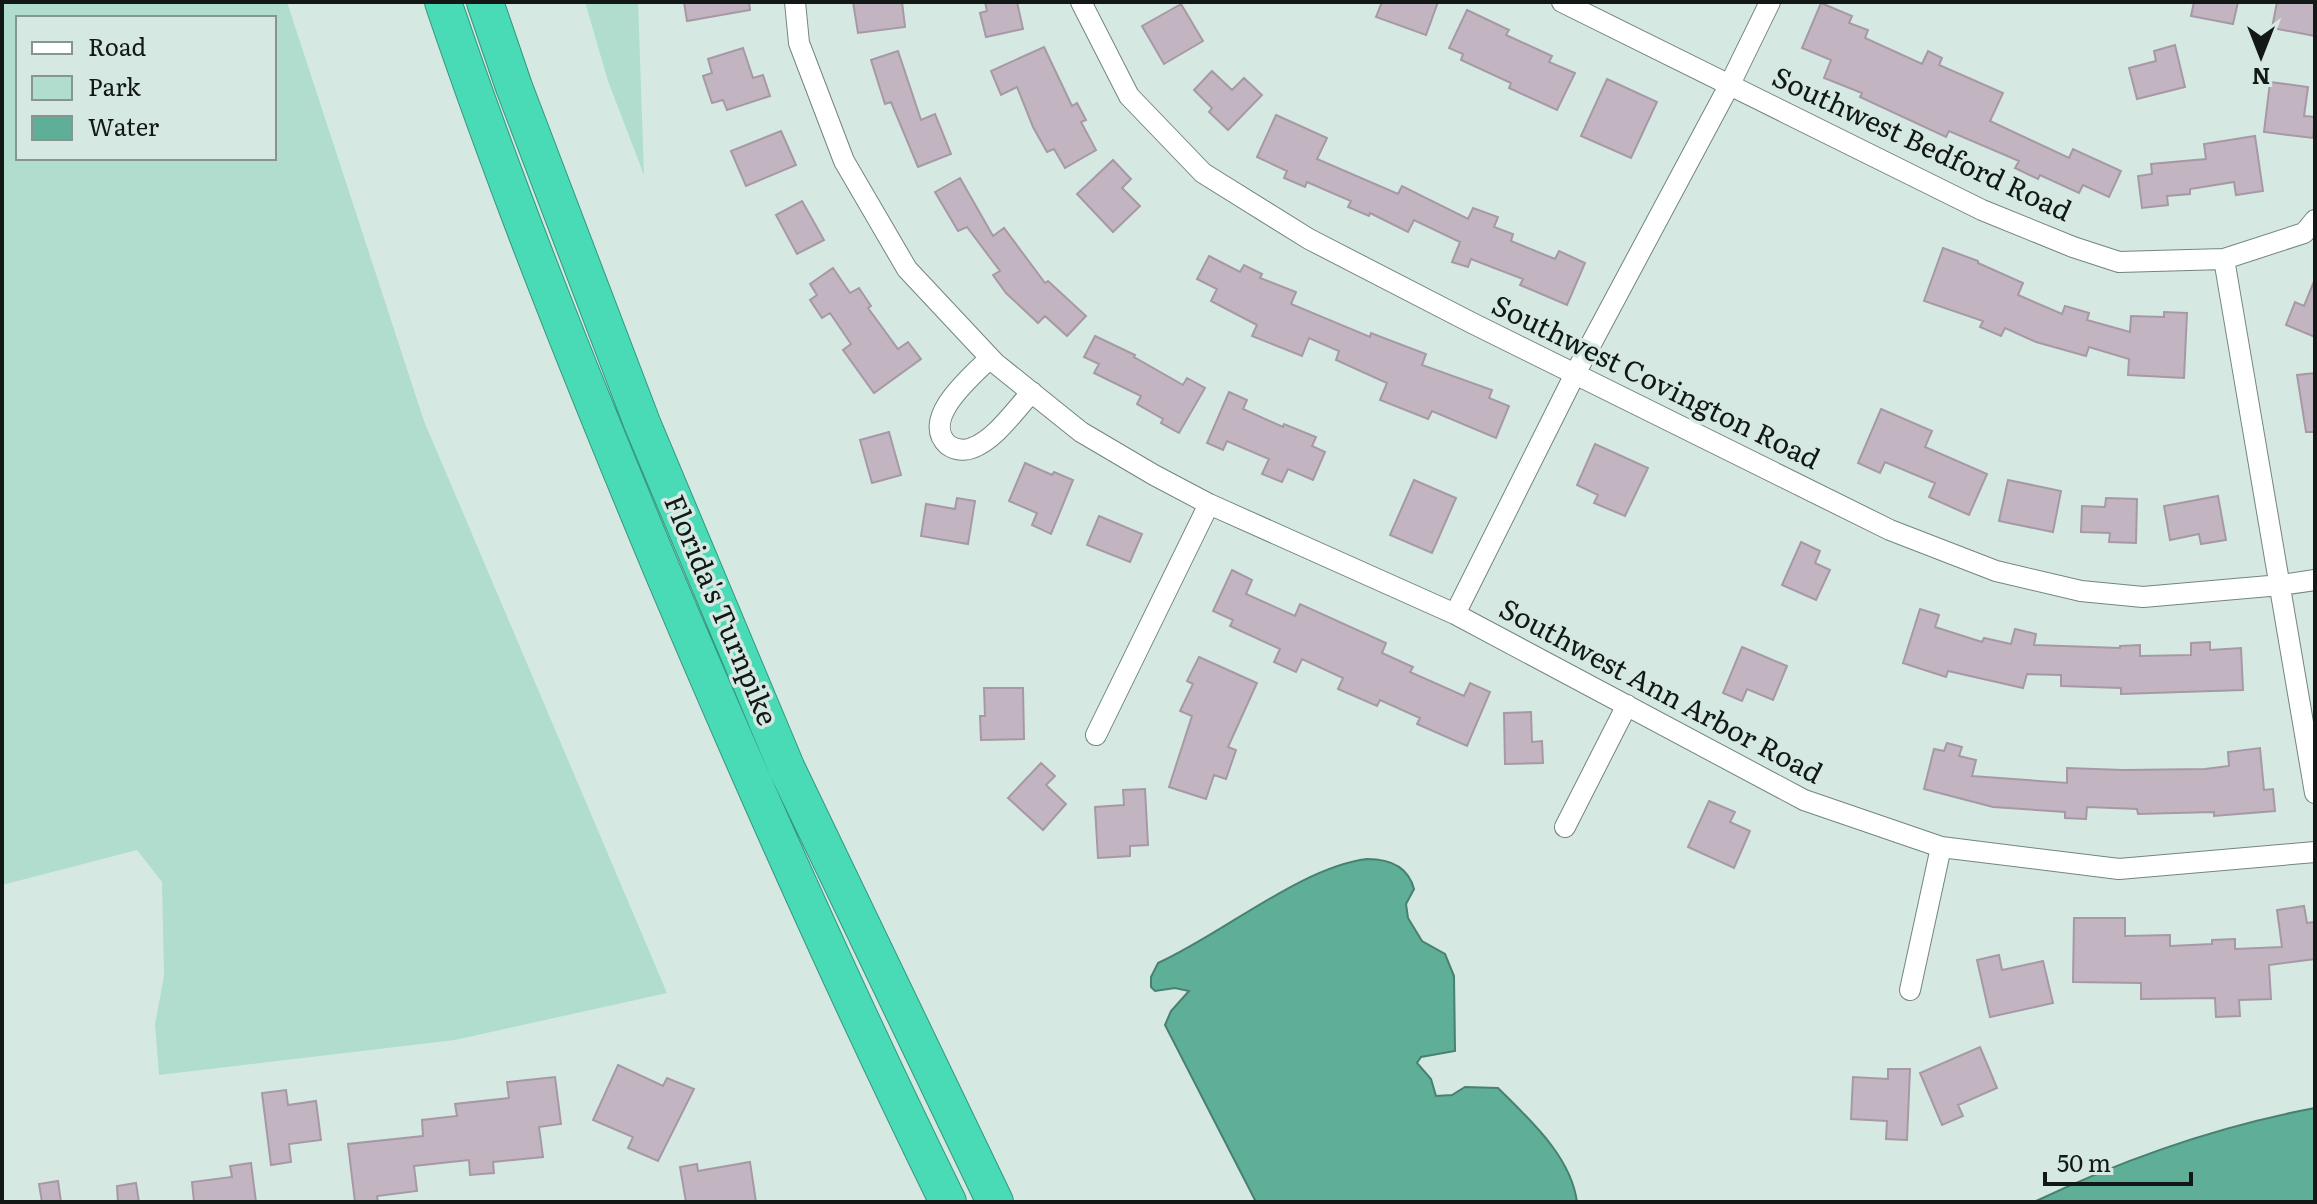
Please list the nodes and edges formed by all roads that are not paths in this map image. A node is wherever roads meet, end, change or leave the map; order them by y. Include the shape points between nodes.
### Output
1 (443, 2) edge
2 (485, 2) edge
3 (795, 2) edge
4 (1081, 2) edge
5 (1562, 2) edge
6 (1770, 2) edge
7 (1730, 84) junction
8 (2315, 220) edge
9 (2224, 259) junction
10 (990, 358) junction
11 (1576, 372) junction
12 (1032, 392) junction
13 (1209, 504) junction
14 (2315, 580) edge
15 (2281, 585) junction
16 (1455, 614) junction
17 (1627, 705) junction
18 (1096, 735) dead end
19 (2315, 793) edge
20 (1565, 827) dead end
21 (1941, 847) junction
22 (2315, 852) edge
23 (1910, 990) dead end
24 (948, 1202) edge
25 (995, 1202) edge

1 - 24 highway, Florida's Turnpike via 610,445 735,743
2 - 25 highway, Florida's Turnpike via 642,423 787,769
3 - 10 street, Southwest Ann Arbor Road via 799,43 844,161 907,269
4 - 11 street, Southwest Covington Road via 1129,96 1203,173 1309,239
5 - 7 street, Southwest Bedford Road
6 - 7 street
7 - 9 street, Southwest Bedford Road via 1982,210 2073,247 2119,262
7 - 11 street
8 - 9 street, Southwest Bedford Road via 2304,233
9 - 15 street
10 - 12 street, Southwest Ann Arbor Road
10 - 12 street via 941,416 947,444 970,450 981,444
11 - 15 street, Southwest Covington Road via 1890,530 1996,571 2081,591 2143,597
11 - 16 street
12 - 13 street, Southwest Ann Arbor Road via 1081,432
13 - 16 street, Southwest Ann Arbor Road
13 - 18 street
14 - 15 street, Southwest Covington Road
15 - 19 street
16 - 17 street, Southwest Ann Arbor Road
17 - 20 street
17 - 21 street, Southwest Ann Arbor Road via 1804,800
21 - 22 street, Southwest Ann Arbor Road via 2119,869
21 - 23 street

